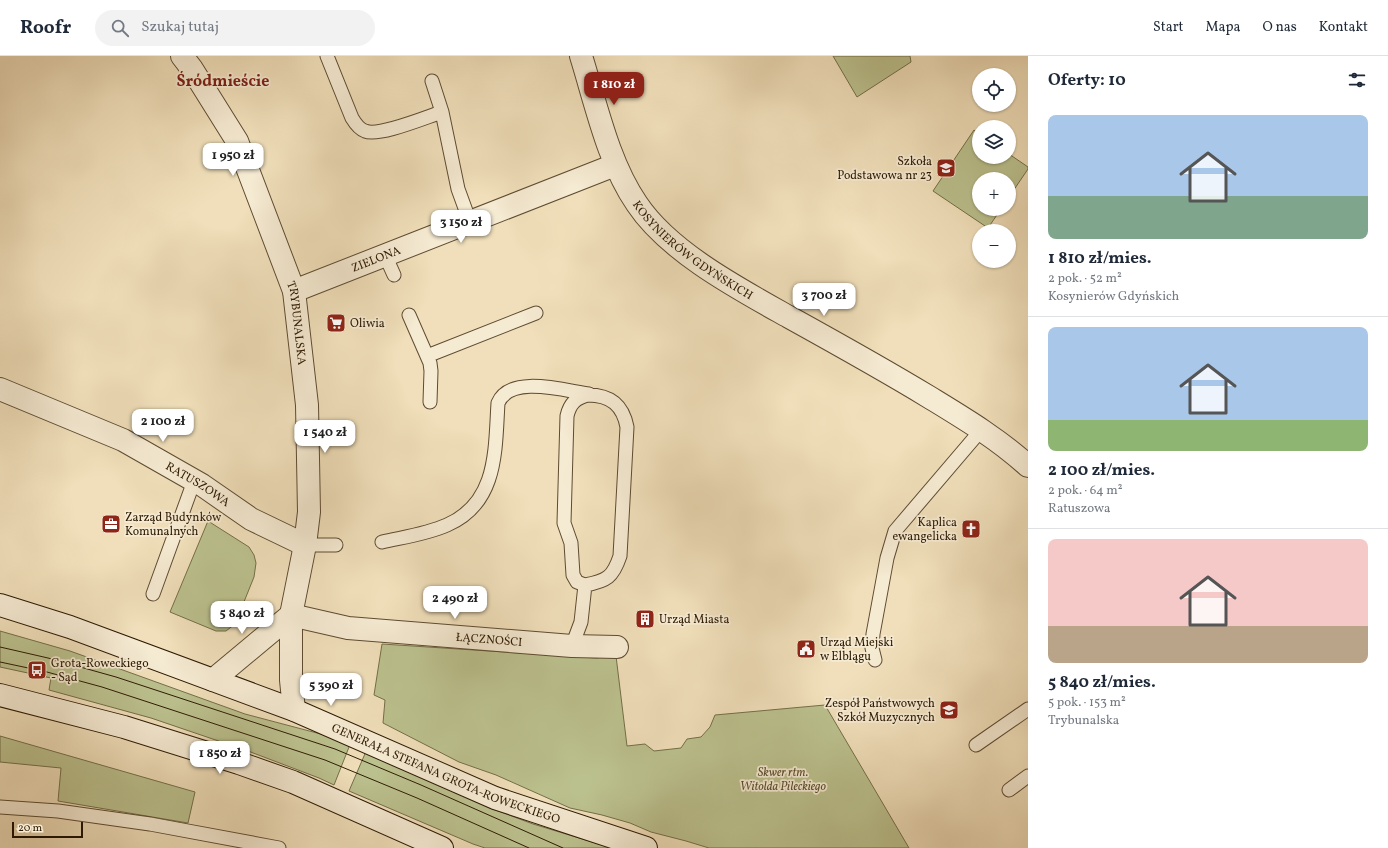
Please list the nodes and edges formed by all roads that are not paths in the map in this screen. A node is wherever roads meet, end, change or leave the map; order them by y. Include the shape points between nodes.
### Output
1 (182, 56) edge
2 (328, 56) edge
3 (581, 56) edge
4 (432, 81) dead end
5 (442, 112) junction
6 (615, 165) junction
7 (470, 222) junction
8 (386, 255) junction
9 (394, 275) dead end
10 (294, 291) junction
11 (536, 313) dead end
12 (409, 315) dead end
13 (427, 356) junction
14 (0, 389) edge
15 (556, 389) junction
16 (597, 395) junction
17 (430, 402) dead end
18 (569, 407) junction
19 (982, 429) junction
20 (1028, 466) edge
21 (194, 481) junction
22 (382, 542) dead end
23 (305, 545) junction
24 (336, 545) dead end
25 (585, 585) junction
26 (152, 594) dead end
27 (0, 605) edge
28 (291, 615) junction
29 (572, 646) junction
30 (617, 647) dead end
31 (875, 660) dead end
32 (213, 680) junction
33 (0, 695) edge
34 (1028, 709) edge
35 (294, 710) junction
36 (976, 745) dead end
37 (1028, 776) edge
38 (1009, 790) dead end
39 (0, 807) edge
40 (279, 848) edge
41 (442, 848) edge
42 (646, 848) edge

1 - 10 street, TRYBUNALSKA via 237,140
2 - 5 lane via 352,118 365,131 381,132
3 - 6 street, KOSYNIERÓW GDYŃSKICH
4 - 5 lane
5 - 7 lane via 458,189
6 - 7 street, ZIELONA
6 - 19 street, KOSYNIERÓW GDYŃSKICH via 637,205 652,223 694,260
7 - 8 street, ZIELONA
8 - 9 lane
8 - 10 street, ZIELONA
10 - 23 street, TRYBUNALSKA via 307,405 309,512
11 - 13 lane
12 - 13 lane
13 - 17 lane via 431,371
14 - 21 street, RATUSZOWA via 123,440
15 - 16 lane
15 - 18 lane via 565,395
15 - 22 lane via 530,386 501,397 498,403 492,470 488,485 469,511 447,525 433,530
16 - 18 lane via 580,397
16 - 25 lane via 614,402 625,416 627,427 620,556 612,573 604,580
18 - 25 lane via 564,522 571,543 573,575 577,582
19 - 20 street, KOSYNIERÓW GDYŃSKICH
19 - 31 lane via 895,531 887,558 873,634 872,648
21 - 23 street, RATUSZOWA via 251,519
21 - 26 lane
23 - 24 lane
23 - 28 street, TRYBUNALSKA
25 - 29 lane via 581,622
27 - 32 street, GENERAŁA STEFANA GROTA-ROWECKIEGO
28 - 29 street, ŁĄCZNOŚCI via 348,628
28 - 32 street
28 - 35 street, TRYBUNALSKA via 291,680
29 - 30 street, ŁĄCZNOŚCI
32 - 35 street, GENERAŁA STEFANA GROTA-ROWECKIEGO
33 - 41 street via 124,727 286,779
34 - 36 lane
35 - 42 street, GENERAŁA STEFANA GROTA-ROWECKIEGO via 495,798
37 - 38 lane
39 - 40 lane via 58,811 135,822

